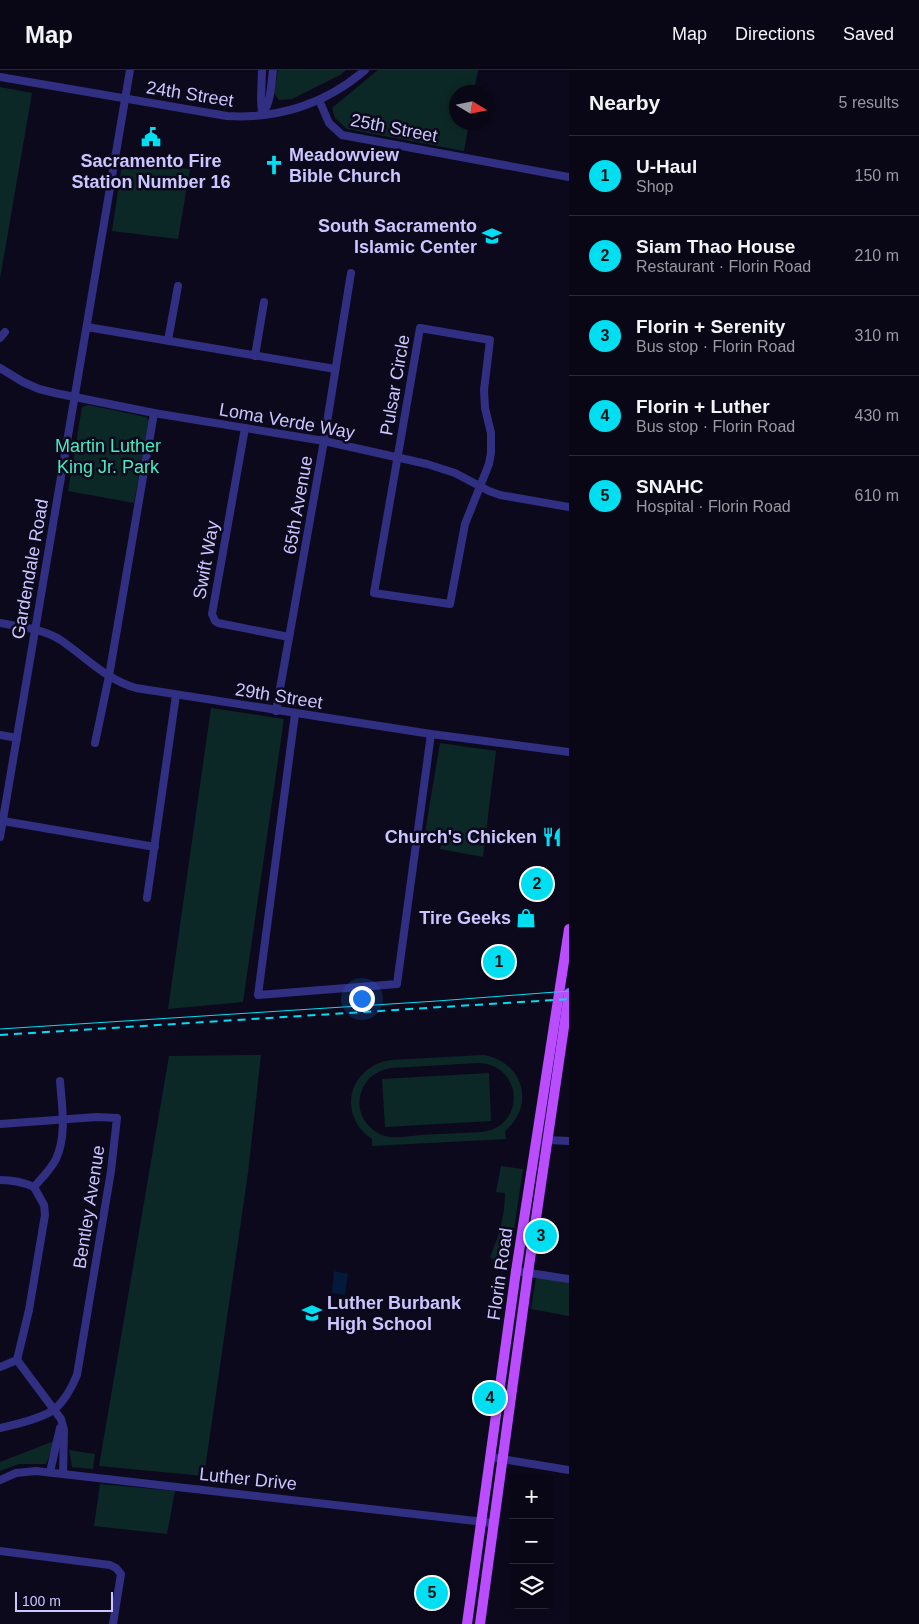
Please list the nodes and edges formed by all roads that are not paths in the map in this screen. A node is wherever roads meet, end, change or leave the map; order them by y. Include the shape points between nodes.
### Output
1 (130, 70) edge
2 (262, 70) edge
3 (273, 70) edge
4 (365, 70) edge
5 (0, 77) edge
6 (126, 99) junction
7 (319, 100) junction
8 (262, 115) junction
9 (569, 176) edge
10 (351, 273) dead end
11 (178, 286) dead end
12 (264, 302) dead end
13 (87, 327) junction
14 (168, 340) junction
15 (255, 356) junction
16 (0, 368) edge
17 (335, 369) junction
18 (75, 398) junction
19 (154, 413) junction
20 (245, 428) junction
21 (324, 442) junction
22 (397, 458) junction
23 (479, 487) junction
24 (569, 507) edge
25 (0, 623) edge
26 (35, 629) junction
27 (289, 637) junction
28 (109, 676) junction
29 (176, 695) junction
30 (276, 711) junction
31 (295, 714) junction
32 (431, 734) junction
33 (0, 735) edge
34 (17, 738) junction
35 (94, 743) dead end
36 (569, 752) edge
37 (3, 821) junction
38 (0, 837) edge
39 (154, 847) junction
40 (148, 898) dead end
41 (569, 929) edge
42 (569, 993) edge
43 (60, 1081) dead end
44 (63, 1120) junction
45 (0, 1124) edge
46 (539, 1126) junction
47 (547, 1140) junction
48 (569, 1141) edge
49 (0, 1180) edge
50 (34, 1187) junction
51 (516, 1271) junction
52 (528, 1273) junction
53 (569, 1279) edge
54 (17, 1360) junction
55 (0, 1367) edge
56 (54, 1410) junction
57 (60, 1419) junction
58 (0, 1428) edge
59 (490, 1457) junction
60 (502, 1459) junction
61 (569, 1470) edge
62 (50, 1472) junction
63 (63, 1474) junction
64 (0, 1480) edge
65 (481, 1522) junction
66 (493, 1523) junction
67 (0, 1551) edge
68 (113, 1624) edge
69 (467, 1624) edge
70 (480, 1624) edge

1 - 6 street, Gardendale Road
2 - 8 street
3 - 8 street via 270,95
4 - 7 street, 24th Street via 342,88
5 - 6 street, 24th Street
6 - 8 street, 24th Street via 227,116
6 - 13 street, Gardendale Road
7 - 8 street, 24th Street via 295,109
7 - 9 street, 25th Street via 329,123 342,135
10 - 17 street, 65th Avenue
11 - 14 street
12 - 15 street
13 - 14 street
13 - 18 street, Gardendale Road
14 - 15 street
15 - 17 street
16 - 18 street, Loma Verde Way via 39,389
17 - 21 street, 65th Avenue
18 - 19 street, Loma Verde Way
18 - 26 street, Gardendale Road
19 - 20 street, Loma Verde Way
19 - 28 street
20 - 21 street, Loma Verde Way
20 - 27 street, Swift Way via 212,614 218,623
21 - 22 street, Loma Verde Way
21 - 27 street, 65th Avenue
22 - 23 street, Loma Verde Way via 443,468
22 - 23 street via 374,593 450,604 461,542
22 - 23 street, Pulsar Circle via 420,328 490,340 484,390 492,443 489,464
23 - 24 street, Loma Verde Way via 500,495
25 - 26 street, 29th Street
26 - 28 street, 29th Street via 58,639
26 - 34 street, Gardendale Road
27 - 30 street, 65th Avenue
28 - 29 street, 29th Street via 129,686
28 - 35 street
29 - 30 street, 29th Street
29 - 39 street
30 - 31 street, 29th Street
31 - 32 street, 29th Street
31 - 32 street via 258,995 397,984
32 - 36 street, 29th Street
33 - 34 street
34 - 37 street, Gardendale Road
37 - 38 street, Gardendale Road
37 - 39 street
39 - 40 street
41 - 46 main road, Florin Road
42 - 47 main road, Florin Road
43 - 44 street
44 - 45 street, Bentley Avenue
44 - 50 street via 56,1159
44 - 56 street, Bentley Avenue via 117,1118 77,1375 65,1398
46 - 47 main road
46 - 51 main road, Florin Road
47 - 48 street
47 - 52 main road, Florin Road
49 - 50 street
50 - 54 street via 44,1205 45,1215 30,1310
51 - 52 street
51 - 59 main road, Florin Road
52 - 53 street
52 - 60 main road, Florin Road
54 - 55 street
54 - 56 street
56 - 57 street
56 - 58 street
57 - 62 street
57 - 63 street via 64,1430
59 - 60 street
59 - 65 main road, Florin Road
60 - 61 street
60 - 66 main road, Florin Road
62 - 63 street, Luther Drive
62 - 64 street, Luther Drive via 22,1472
63 - 65 street, Luther Drive
65 - 66 street, Luther Drive
65 - 69 main road, Florin Road
66 - 70 main road, Florin Road
67 - 68 street via 116,1568 121,1574

